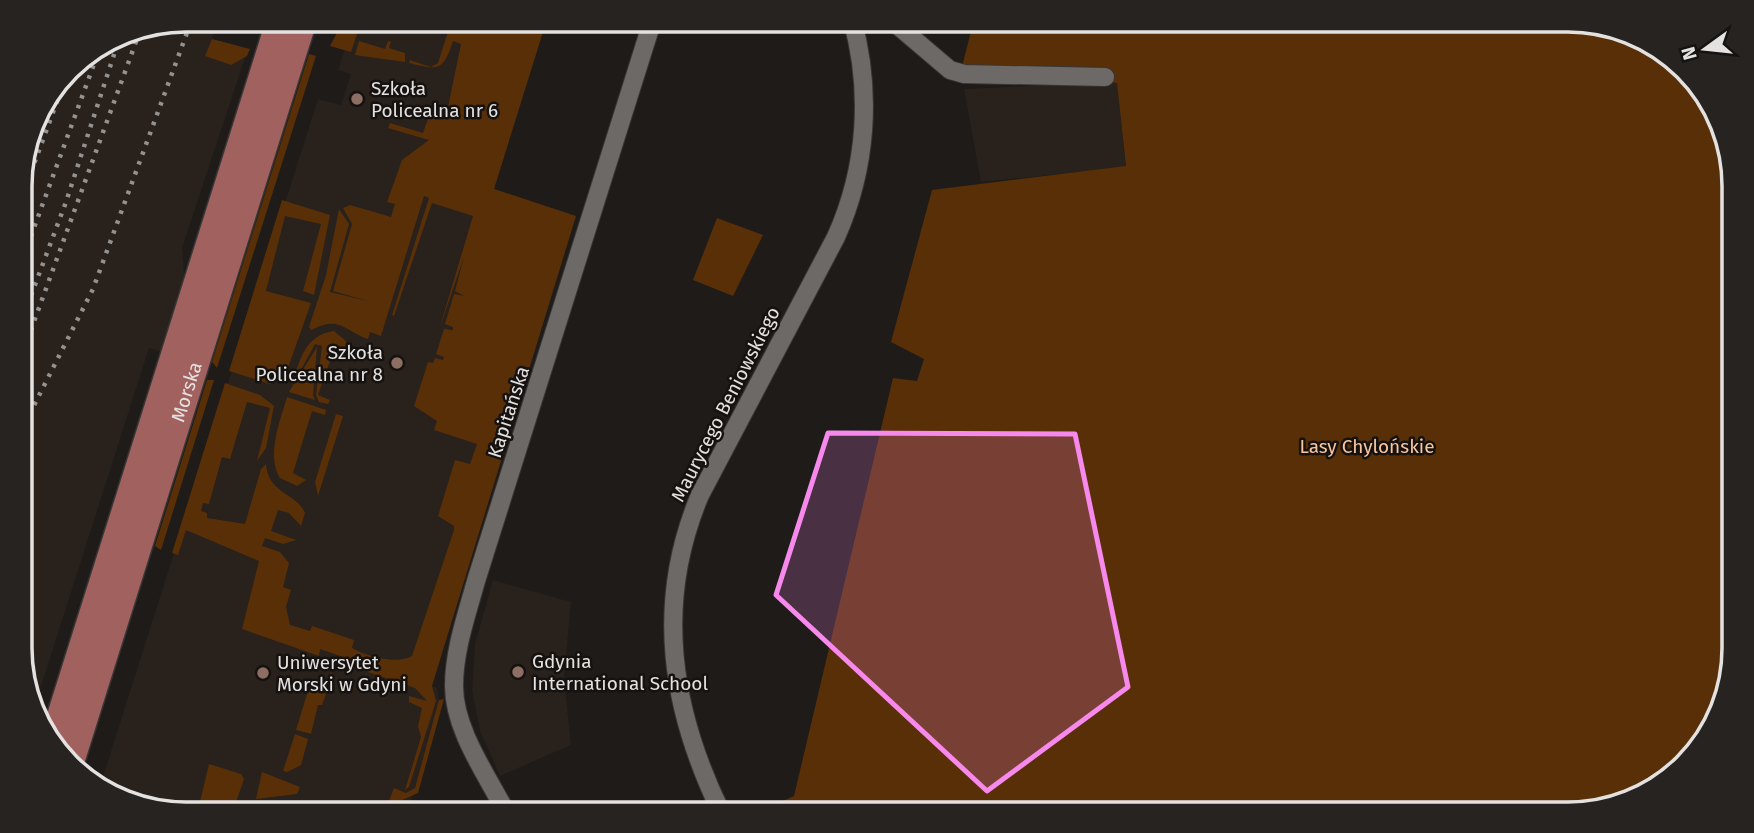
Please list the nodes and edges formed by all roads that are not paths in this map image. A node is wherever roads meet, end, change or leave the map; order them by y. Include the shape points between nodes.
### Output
1 (277, 32) edge
2 (299, 32) edge
3 (649, 32) edge
4 (855, 32) edge
5 (904, 32) edge
6 (1105, 77) dead end
7 (56, 731) edge
8 (73, 752) edge
9 (501, 802) edge
10 (716, 802) edge

1 - 7 main road, Morska
2 - 8 main road, Morska
3 - 9 street, Kapitańska via 457,652 454,686 462,725
4 - 10 street, Maurycego Beniowskiego via 865,116 857,175 843,221 700,495 688,523 679,572 673,624 677,679 692,748
5 - 6 street via 950,71

